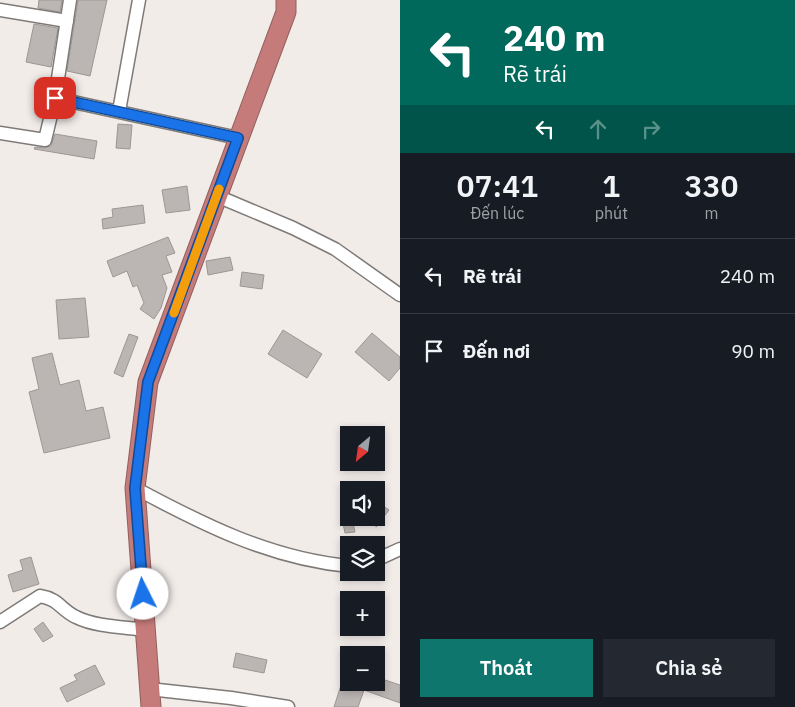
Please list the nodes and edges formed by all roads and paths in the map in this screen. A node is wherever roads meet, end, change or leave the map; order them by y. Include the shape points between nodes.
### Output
1 (70, 0) edge
2 (139, 0) edge
3 (286, 0) edge
4 (0, 10) edge
5 (67, 21) junction
6 (55, 98) junction
7 (119, 111) junction
8 (0, 133) edge
9 (238, 138) junction
10 (217, 196) junction
11 (400, 295) edge
12 (135, 488) junction
13 (400, 549) edge
14 (385, 556) edge
15 (340, 565) edge
16 (0, 622) edge
17 (145, 630) junction
18 (150, 698) edge
19 (288, 707) edge

1 - 5 street
2 - 7 street
3 - 9 highway via 286,12
4 - 5 street
5 - 6 street
6 - 7 street
6 - 8 street via 44,140
7 - 9 street
9 - 10 highway
10 - 11 street via 335,249
10 - 12 highway via 148,382
12 - 15 street via 184,514 263,548 306,560
12 - 17 highway
13 - 14 street
16 - 17 street via 40,596 52,598 76,617
17 - 18 highway
18 - 19 street via 231,698

